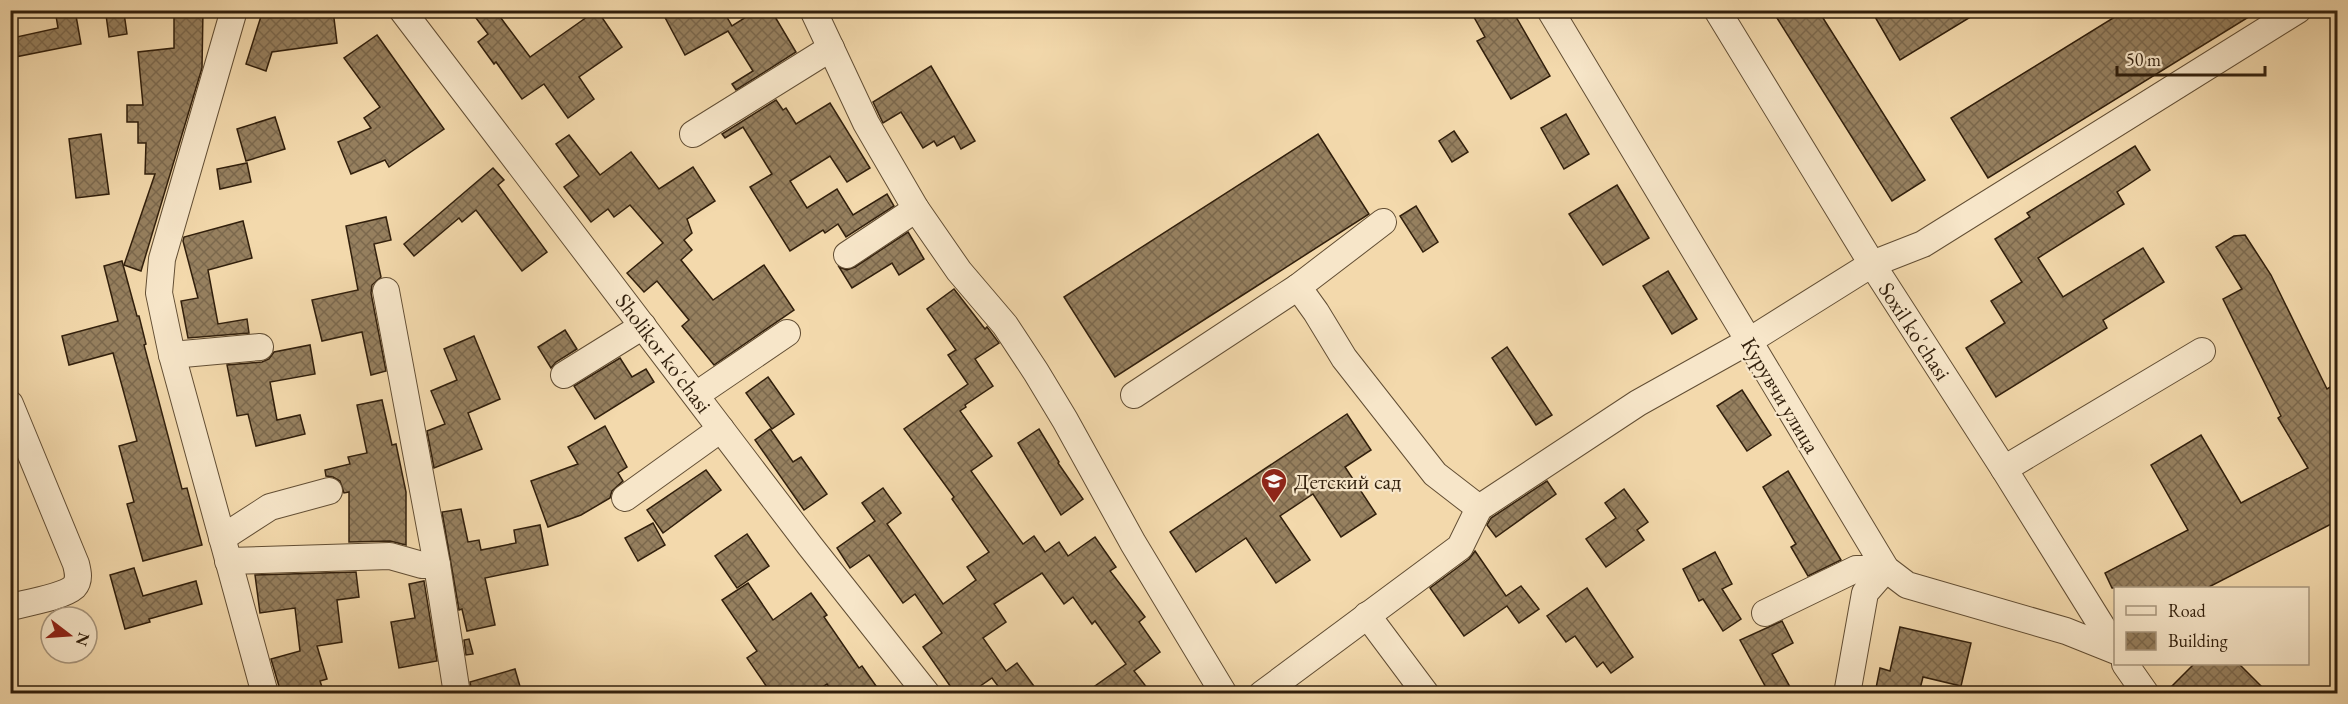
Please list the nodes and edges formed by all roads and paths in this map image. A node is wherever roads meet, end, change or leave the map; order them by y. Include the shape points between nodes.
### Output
1 (234, 10) edge
2 (402, 10) edge
3 (813, 10) edge
4 (1550, 10) edge
5 (1717, 10) edge
6 (2298, 10) edge
7 (831, 48) junction
8 (693, 134) dead end
9 (916, 209) junction
10 (1383, 222) dead end
11 (847, 255) dead end
12 (1872, 264) junction
13 (1298, 286) junction
14 (386, 291) dead end
15 (643, 326) junction
16 (787, 333) dead end
17 (1749, 341) junction
18 (260, 347) dead end
19 (2202, 351) dead end
20 (171, 355) junction
21 (564, 375) dead end
22 (696, 395) junction
23 (1134, 395) dead end
24 (10, 404) edge
25 (721, 429) junction
26 (2004, 469) junction
27 (328, 491) dead end
28 (625, 498) dead end
29 (1479, 508) junction
30 (225, 549) junction
31 (437, 565) junction
32 (1886, 569) junction
33 (10, 607) edge
34 (1765, 613) dead end
35 (1367, 615) junction
36 (2114, 648) edge
37 (2114, 650) edge
38 (2126, 665) edge
39 (265, 693) edge
40 (456, 693) edge
41 (927, 693) edge
42 (1224, 693) edge
43 (1262, 693) edge
44 (1426, 693) edge
45 (1847, 693) edge
46 (2146, 693) edge

1 - 20 street via 162,259 159,293
2 - 15 street, Sholikor ko'chasi
3 - 7 street
4 - 17 street, Курувчи улица
5 - 12 street, Soxil ko'chasi
6 - 12 street via 1923,244
7 - 8 street
7 - 9 street via 866,123
9 - 11 street
9 - 42 street via 1036,372
10 - 13 street
12 - 17 street
12 - 26 street, Soxil ko'chasi
13 - 23 street
13 - 29 street via 1344,358 1435,474
14 - 31 street
15 - 21 street
15 - 22 street, Sholikor ko'chasi
16 - 22 street
17 - 29 street via 1638,403
17 - 32 street, Курувчи улица
18 - 20 street
19 - 26 street
20 - 30 street
22 - 25 street, Sholikor ko'chasi
24 - 33 street via 78,576 75,586 64,592
25 - 28 street
25 - 41 street, Sholikor ko'chasi
26 - 36 street, Soxil ko'chasi
27 - 30 street via 270,507
29 - 35 street via 1460,547
30 - 31 street via 390,556
30 - 39 street
31 - 40 street
32 - 34 street via 1856,569
32 - 37 street, Курувчи улица via 1907,585 2066,631
32 - 45 street via 1865,593
35 - 43 street
35 - 44 street
38 - 46 street

